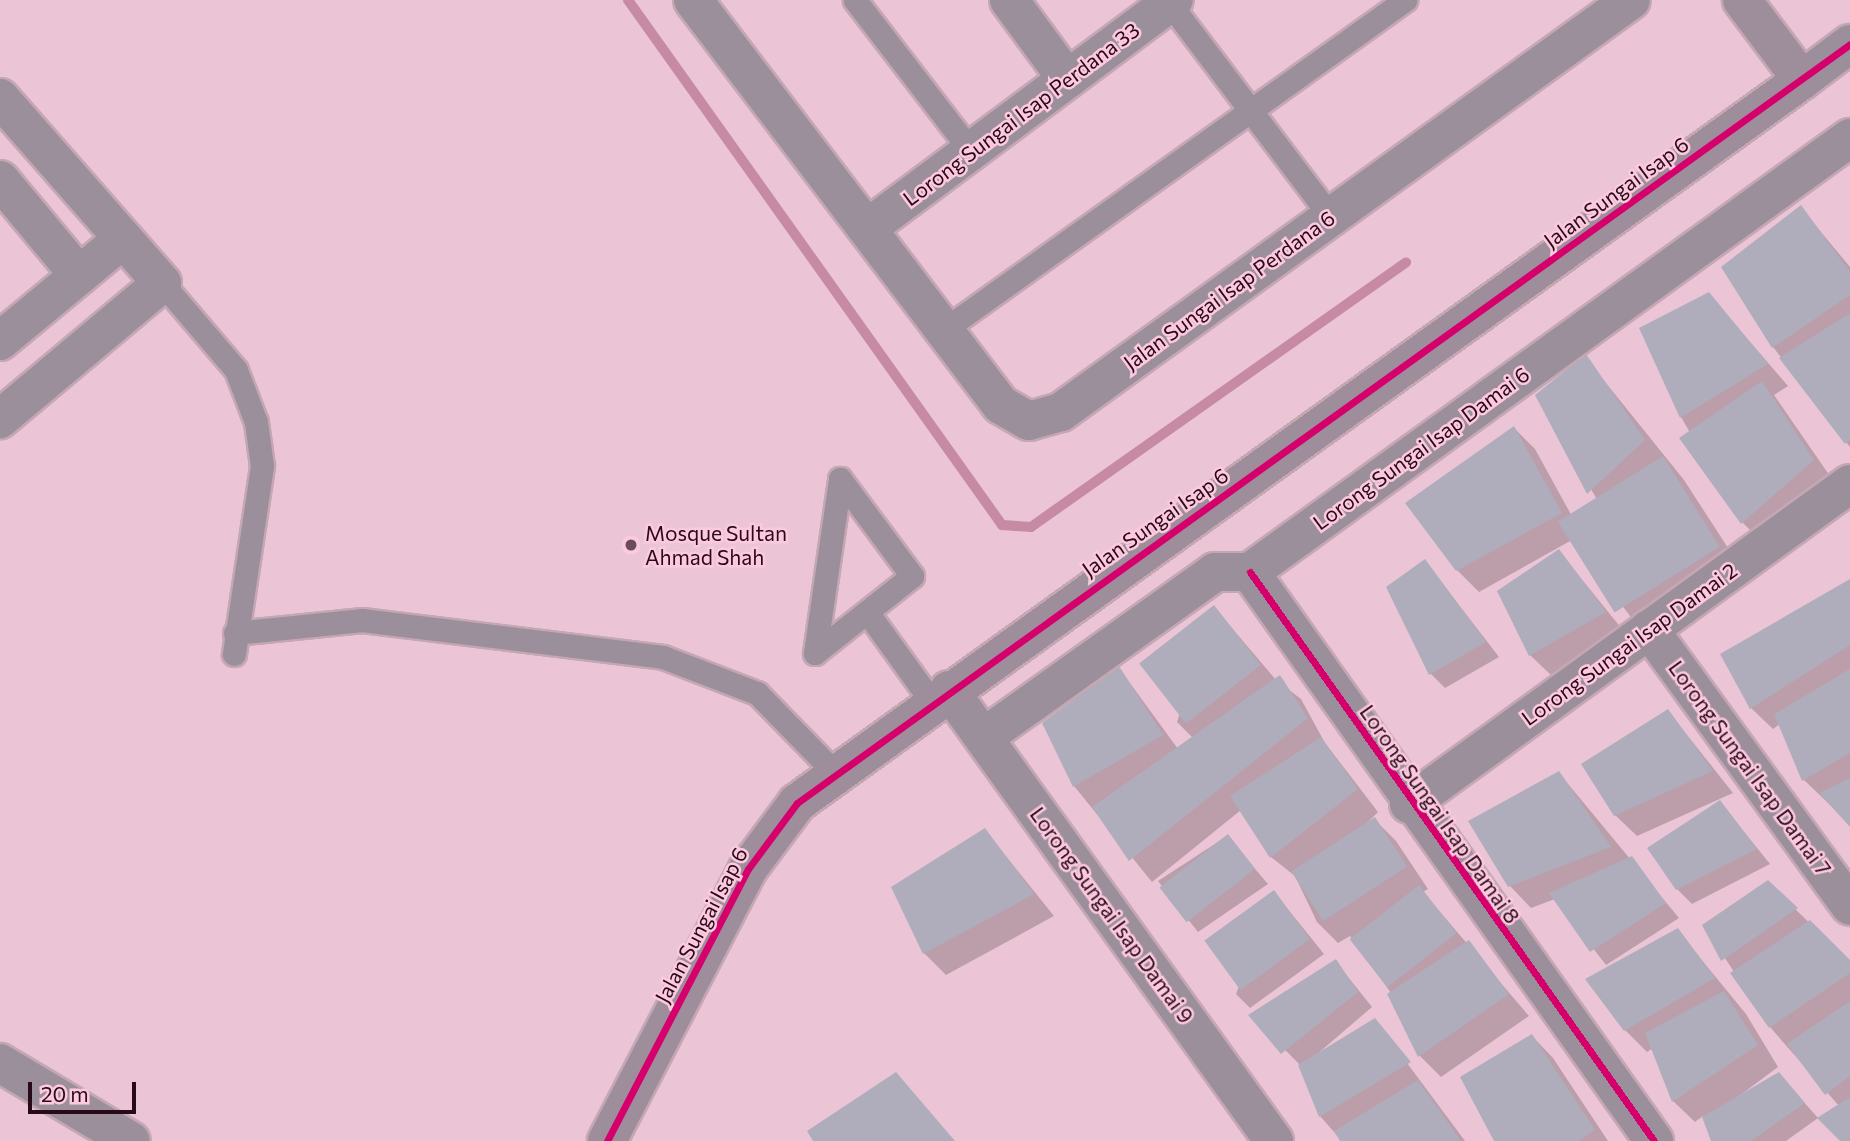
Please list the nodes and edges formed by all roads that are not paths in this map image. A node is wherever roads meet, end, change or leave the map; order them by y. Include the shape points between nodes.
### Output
1 (693, 0) edge
2 (855, 0) edge
3 (1009, 0) edge
4 (1405, 0) edge
5 (1631, 0) edge
6 (1742, 0) edge
7 (1170, 1) edge
8 (1850, 44) edge
9 (1068, 79) junction
10 (1802, 80) junction
11 (0, 98) edge
12 (1251, 111) junction
13 (1850, 138) edge
14 (971, 151) junction
15 (0, 180) edge
16 (1331, 217) junction
17 (869, 227) junction
18 (123, 239) junction
19 (79, 275) junction
20 (162, 283) junction
21 (945, 329) junction
22 (0, 341) edge
23 (0, 419) edge
24 (1850, 484) edge
25 (1250, 572) junction
26 (867, 612) junction
27 (1649, 629) junction
28 (941, 696) junction
29 (984, 737) junction
30 (834, 772) junction
31 (1409, 804) junction
32 (1850, 906) edge
33 (0, 1063) edge
34 (131, 1141) edge
35 (607, 1141) edge
36 (1275, 1141) edge
37 (1654, 1141) edge

1 - 17 street, Jalan Sungai Isap Perdana 6
2 - 14 lane
3 - 9 street
4 - 12 lane
5 - 16 street, Jalan Sungai Isap Perdana 6
6 - 10 street
7 - 9 street, Lorong Sungai Isap Perdana 33
7 - 12 lane
8 - 10 street, Jalan Sungai Isap 6
9 - 14 street, Lorong Sungai Isap Perdana 33
10 - 28 street, Jalan Sungai Isap 6
11 - 18 street
12 - 16 lane
12 - 21 lane
13 - 25 street, Lorong Sungai Isap Damai 6
14 - 17 street, Lorong Sungai Isap Perdana 33
15 - 19 street
16 - 21 street, Jalan Sungai Isap Perdana 6 via 1045,419 1013,417
17 - 21 street, Jalan Sungai Isap Perdana 6
18 - 19 street
18 - 20 street
19 - 22 street
20 - 23 street
20 - 30 lane via 236,370 257,422 261,477 234,644 362,621 663,657 757,693
24 - 27 street, Lorong Sungai Isap Damai 2
25 - 29 street via 1215,572
25 - 31 street, Lorong Sungai Isap Damai 8
26 - 26 lane via 912,576 840,479 815,653
26 - 28 lane
27 - 31 street, Lorong Sungai Isap Damai 2
27 - 32 street, Lorong Sungai Isap Damai 7
28 - 29 street, Lorong Sungai Isap Damai 9
28 - 30 street, Jalan Sungai Isap 6
29 - 36 street, Lorong Sungai Isap Damai 9
30 - 35 street, Jalan Sungai Isap 6 via 797,803 748,869
31 - 37 street, Lorong Sungai Isap Damai 8
33 - 34 street

